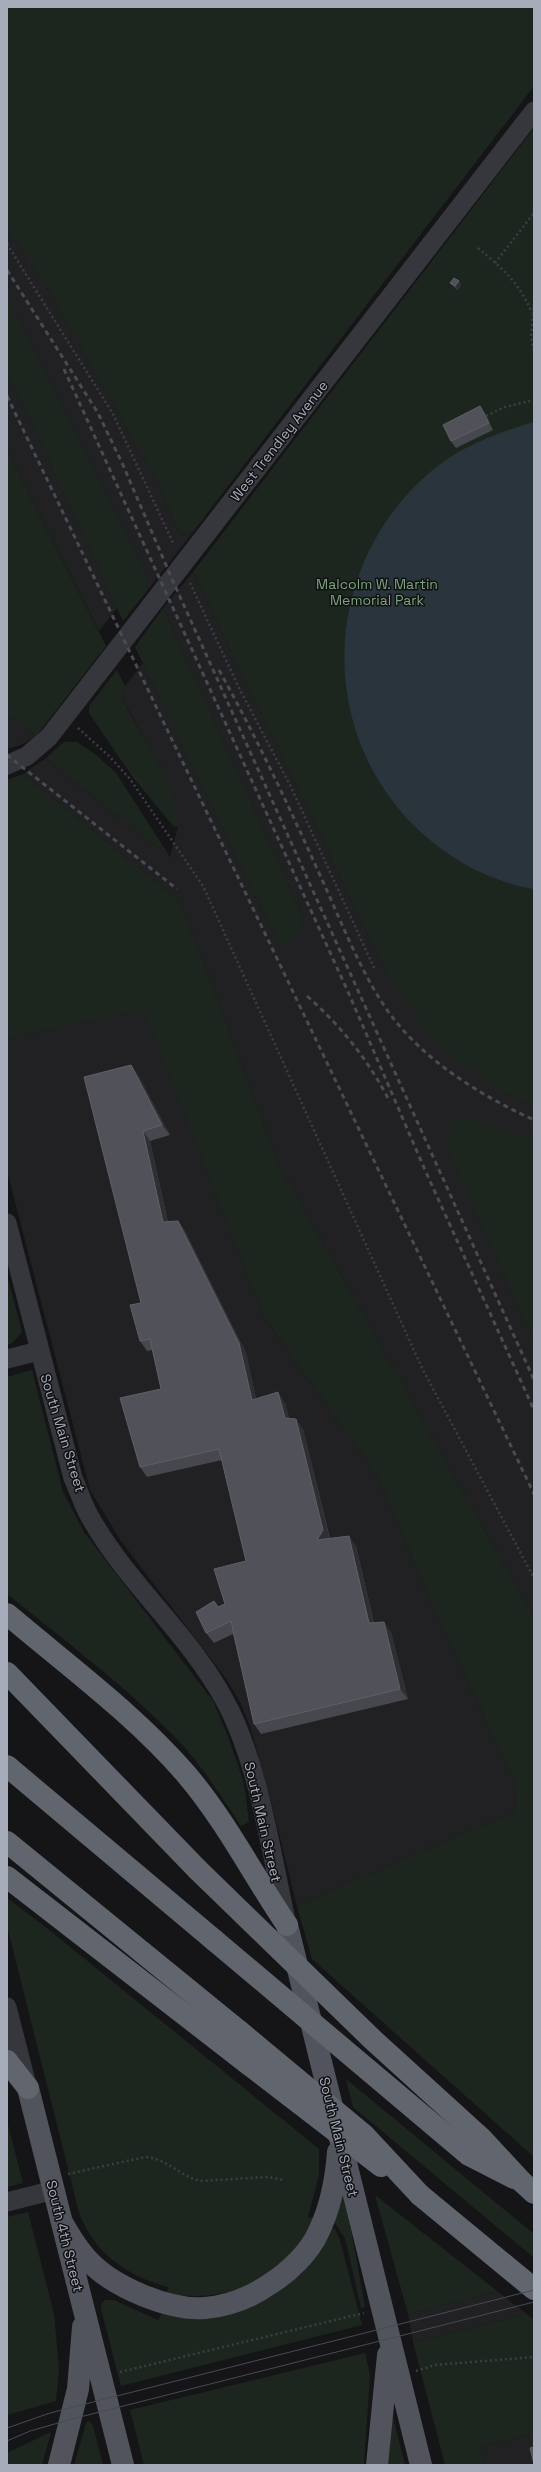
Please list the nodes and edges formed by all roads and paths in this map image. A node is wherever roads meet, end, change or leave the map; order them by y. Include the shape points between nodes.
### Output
1 (534, 111) edge
2 (534, 213) edge
3 (7, 244) edge
4 (478, 248) dead end
5 (495, 263) junction
6 (534, 304) edge
7 (532, 312) junction
8 (534, 352) edge
9 (534, 400) edge
10 (486, 416) edge
11 (182, 566) junction
12 (66, 716) junction
13 (11, 763) edge
14 (374, 970) dead end
15 (7, 1223) edge
16 (39, 1351) junction
17 (7, 1359) edge
18 (534, 1578) edge
19 (7, 1614) edge
20 (7, 1673) edge
21 (7, 1766) edge
22 (7, 1842) edge
23 (7, 1877) edge
24 (287, 1925) junction
25 (7, 2007) edge
26 (7, 2061) edge
27 (28, 2088) junction
28 (339, 2135) junction
29 (284, 2180) dead end
30 (49, 2187) junction
31 (528, 2187) edge
32 (420, 2195) junction
33 (7, 2202) edge
34 (63, 2224) junction
35 (534, 2288) edge
36 (382, 2309) junction
37 (84, 2310) junction
38 (389, 2338) junction
39 (534, 2357) edge
40 (398, 2376) junction
41 (101, 2377) junction
42 (59, 2465) edge
43 (123, 2465) edge
44 (378, 2465) edge
45 (421, 2465) edge

1 - 11 street, West Trendley Avenue
2 - 5 path
3 - 11 path via 113,414 168,529
4 - 5 path
5 - 7 path via 521,288
6 - 7 path
7 - 8 path via 530,336
9 - 10 path via 505,407
11 - 12 street, West Trendley Avenue
11 - 14 path via 238,686 291,788
12 - 13 street, West Trendley Avenue via 39,747
12 - 18 path via 130,779 203,886 422,1368
15 - 16 street, South Main Street
16 - 17 street
16 - 24 street, South Main Street via 73,1478 90,1517 198,1659 225,1700 238,1730 252,1769
19 - 24 highway via 144,1732 185,1774 239,1846 264,1891
20 - 31 highway, bridge via 198,1870 366,2032 482,2139
21 - 31 highway, bridge via 469,2155
22 - 32 highway, bridge via 364,2135
23 - 32 highway, bridge via 355,2148
24 - 28 main road, South Main Street
25 - 27 street, South 4th Street
26 - 27 highway
27 - 30 main road, South 4th Street
28 - 34 main road via 336,2174 330,2202 319,2232 301,2258 279,2278 254,2295 205,2308 183,2307 139,2294 101,2272 75,2245
28 - 36 main road, South Main Street
29 - 30 path via 268,2177 200,2181 154,2157 145,2157
30 - 33 street
30 - 34 main road, South 4th Street
32 - 35 highway
34 - 37 main road, South 4th Street
36 - 38 main road, South Main Street
36 - 41 path
37 - 41 main road, South 4th Street
37 - 42 main road via 78,2389
38 - 40 main road, South Main Street
38 - 44 main road
39 - 40 path via 436,2365
40 - 45 main road, South Main Street
41 - 43 main road, South 4th Street

